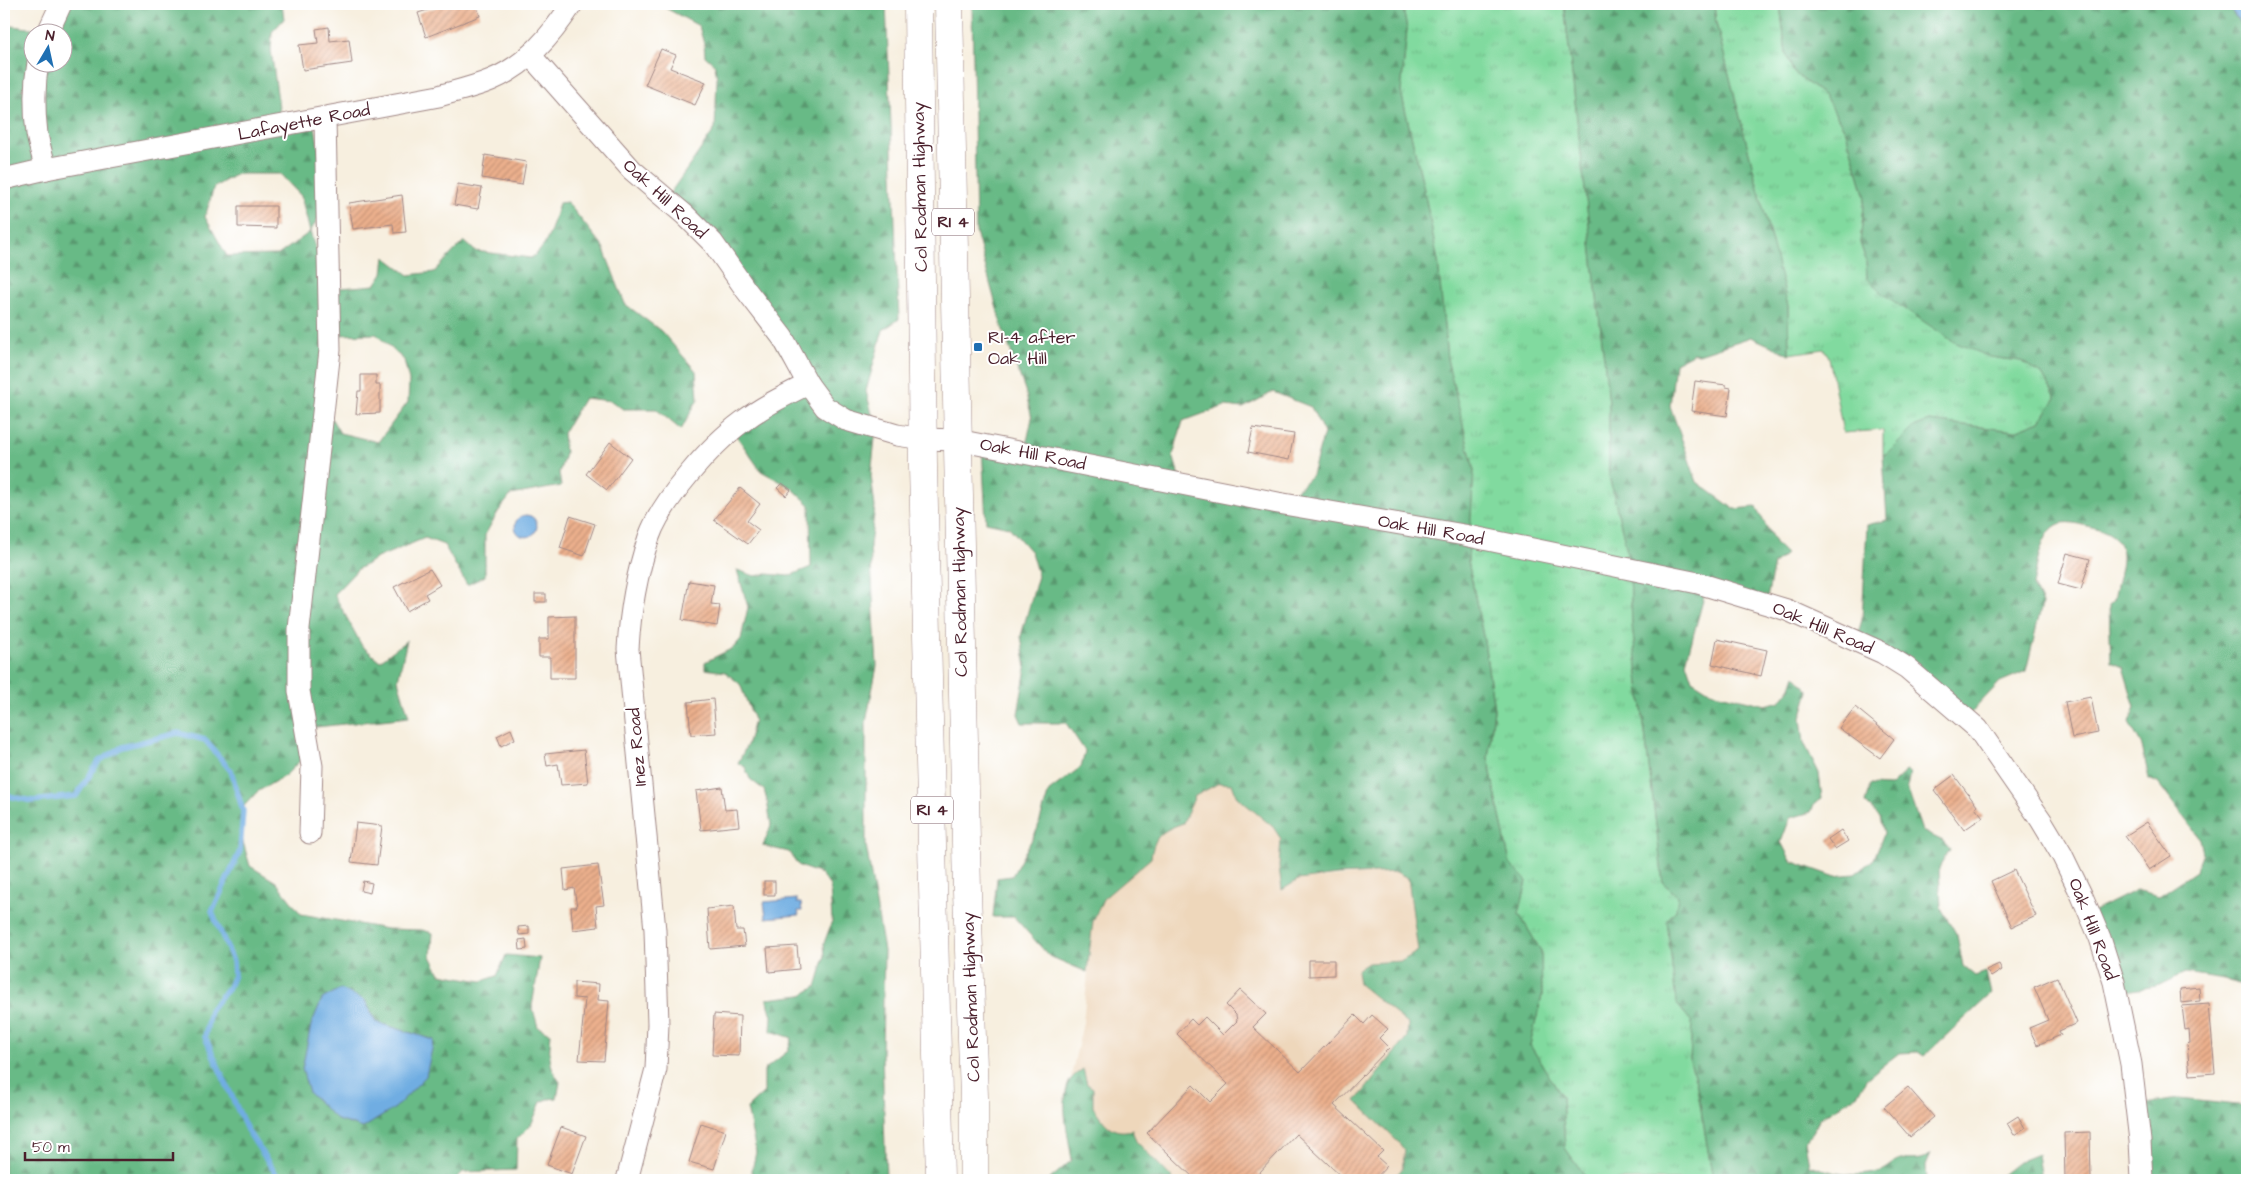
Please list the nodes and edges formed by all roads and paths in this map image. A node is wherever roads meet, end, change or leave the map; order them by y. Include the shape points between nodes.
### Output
1 (60, 4) edge
2 (572, 4) edge
3 (918, 4) edge
4 (949, 4) edge
5 (52, 22) edge
6 (530, 55) junction
7 (36, 72) edge
8 (325, 119) junction
9 (46, 169) junction
10 (4, 179) edge
11 (808, 384) junction
12 (923, 439) junction
13 (957, 440) junction
14 (310, 833) dead end
15 (627, 1180) edge
16 (940, 1180) edge
17 (974, 1180) edge
18 (2142, 1180) edge

1 - 5 street
2 - 6 street, Lafayette Road via 556,28
3 - 12 highway, Col Rodman Highway / RI 4
4 - 13 highway, Col Rodman Highway / RI 4
6 - 8 street, Lafayette Road via 513,69 490,80 438,96
6 - 11 street, Oak Hill Road via 632,170 713,243 784,338
7 - 9 street via 34,107
8 - 9 street, Lafayette Road
8 - 14 street via 330,350 299,629 299,690 312,766
9 - 10 street, Lafayette Road
11 - 12 street, Oak Hill Road via 825,407 841,417 872,429
11 - 15 street, Inez Road via 742,422 692,471 668,503 650,536 630,612 628,649 655,930 658,1024 656,1069
12 - 13 street, Oak Hill Road
12 - 16 highway, Col Rodman Highway / RI 4
13 - 17 highway, Col Rodman Highway / RI 4
13 - 18 street, Oak Hill Road via 1278,503 1464,535 1698,583 1787,610 1883,653 1907,668 1978,729 2062,854 2100,938 2118,1000 2131,1064

